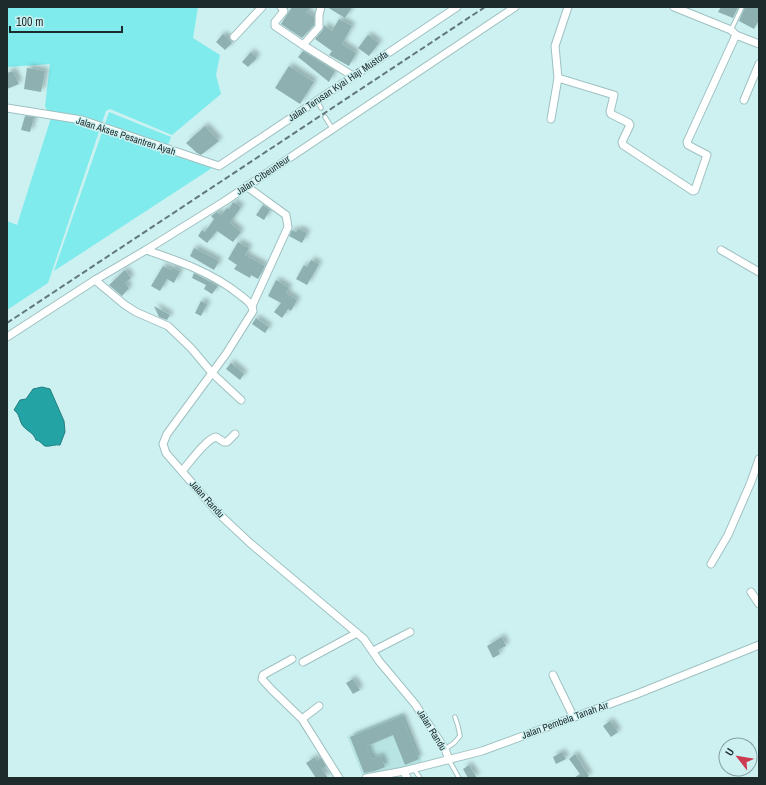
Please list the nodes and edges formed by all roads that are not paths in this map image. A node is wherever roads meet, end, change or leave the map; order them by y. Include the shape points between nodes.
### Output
1 (262, 7) edge
2 (281, 7) edge
3 (321, 7) edge
4 (457, 7) edge
5 (515, 7) edge
6 (568, 7) edge
7 (674, 7) edge
8 (742, 7) edge
9 (690, 10) edge
10 (733, 33) junction
11 (234, 37) dead end
12 (759, 44) edge
13 (303, 45) junction
14 (759, 64) edge
15 (353, 76) junction
16 (558, 78) junction
17 (317, 100) junction
18 (744, 100) dead end
19 (7, 108) edge
20 (321, 108) dead end
21 (325, 117) dead end
22 (551, 119) dead end
23 (332, 128) junction
24 (219, 166) joint
25 (246, 186) junction
26 (146, 250) junction
27 (721, 250) dead end
28 (759, 272) edge
29 (95, 280) junction
30 (252, 306) junction
31 (7, 337) edge
32 (212, 373) junction
33 (241, 400) dead end
34 (235, 434) dead end
35 (759, 459) edge
36 (182, 471) junction
37 (711, 564) dead end
38 (751, 592) dead end
39 (759, 604) edge
40 (410, 632) dead end
41 (357, 633) junction
42 (759, 645) edge
43 (373, 651) junction
44 (292, 659) dead end
45 (303, 662) dead end
46 (553, 675) dead end
47 (319, 706) dead end
48 (573, 716) junction
49 (455, 717) dead end
50 (302, 719) junction
51 (444, 749) junction
52 (449, 760) junction
53 (413, 768) junction
54 (404, 770) junction
55 (339, 778) edge
56 (366, 778) edge
57 (407, 778) edge
58 (420, 778) edge
59 (459, 778) edge

1 - 11 street
2 - 13 street via 284,11 274,24
3 - 13 street via 319,27
4 - 15 street, Jalan Terusan Kyai Haji Mustofa
5 - 23 street, Jalan Cibeunteur
6 - 16 street via 555,46
7 - 9 street
8 - 10 lane
9 - 10 street
10 - 12 street
10 - 16 street via 687,142 688,145 708,155 693,191 623,145 630,125 611,114 614,95
13 - 15 street
14 - 18 street
15 - 17 street, Jalan Terusan Kyai Haji Mustofa
16 - 22 street
17 - 20 lane
17 - 24 street, Jalan Terusan Kyai Haji Mustofa
19 - 24 street, Jalan Akses Pesantren Ayah via 82,120
21 - 23 lane
23 - 25 street, Jalan Cibeunteur
25 - 26 street, Jalan Cibeunteur
25 - 30 street, Jalan Randu via 286,215 288,227
26 - 29 street, Jalan Cibeunteur
26 - 30 street via 182,262 226,284
27 - 28 street
29 - 31 street, Jalan Cibeunteur
29 - 32 street via 136,312 168,326
30 - 32 street, Jalan Randu via 252,314
32 - 33 street
32 - 36 street, Jalan Randu via 163,444 166,453
34 - 36 street via 227,442 212,438
35 - 37 street via 728,535
36 - 41 street, Jalan Randu via 218,513 250,543
38 - 39 street
40 - 43 street
41 - 43 street, Jalan Randu
41 - 45 street
42 - 48 street, Jalan Pembela Tanah Air via 637,694
43 - 51 street, Jalan Randu via 415,704
44 - 50 street via 263,675 262,679
46 - 48 street
47 - 50 street
48 - 52 street, Jalan Pembela Tanah Air via 482,751
49 - 51 lane via 460,736
50 - 55 street
51 - 52 street, Jalan Randu
52 - 53 street, Jalan Pembela Tanah Air
52 - 59 lane
53 - 54 street, Jalan Pembela Tanah Air
53 - 58 lane
54 - 56 street, Jalan Pembela Tanah Air
54 - 57 street

